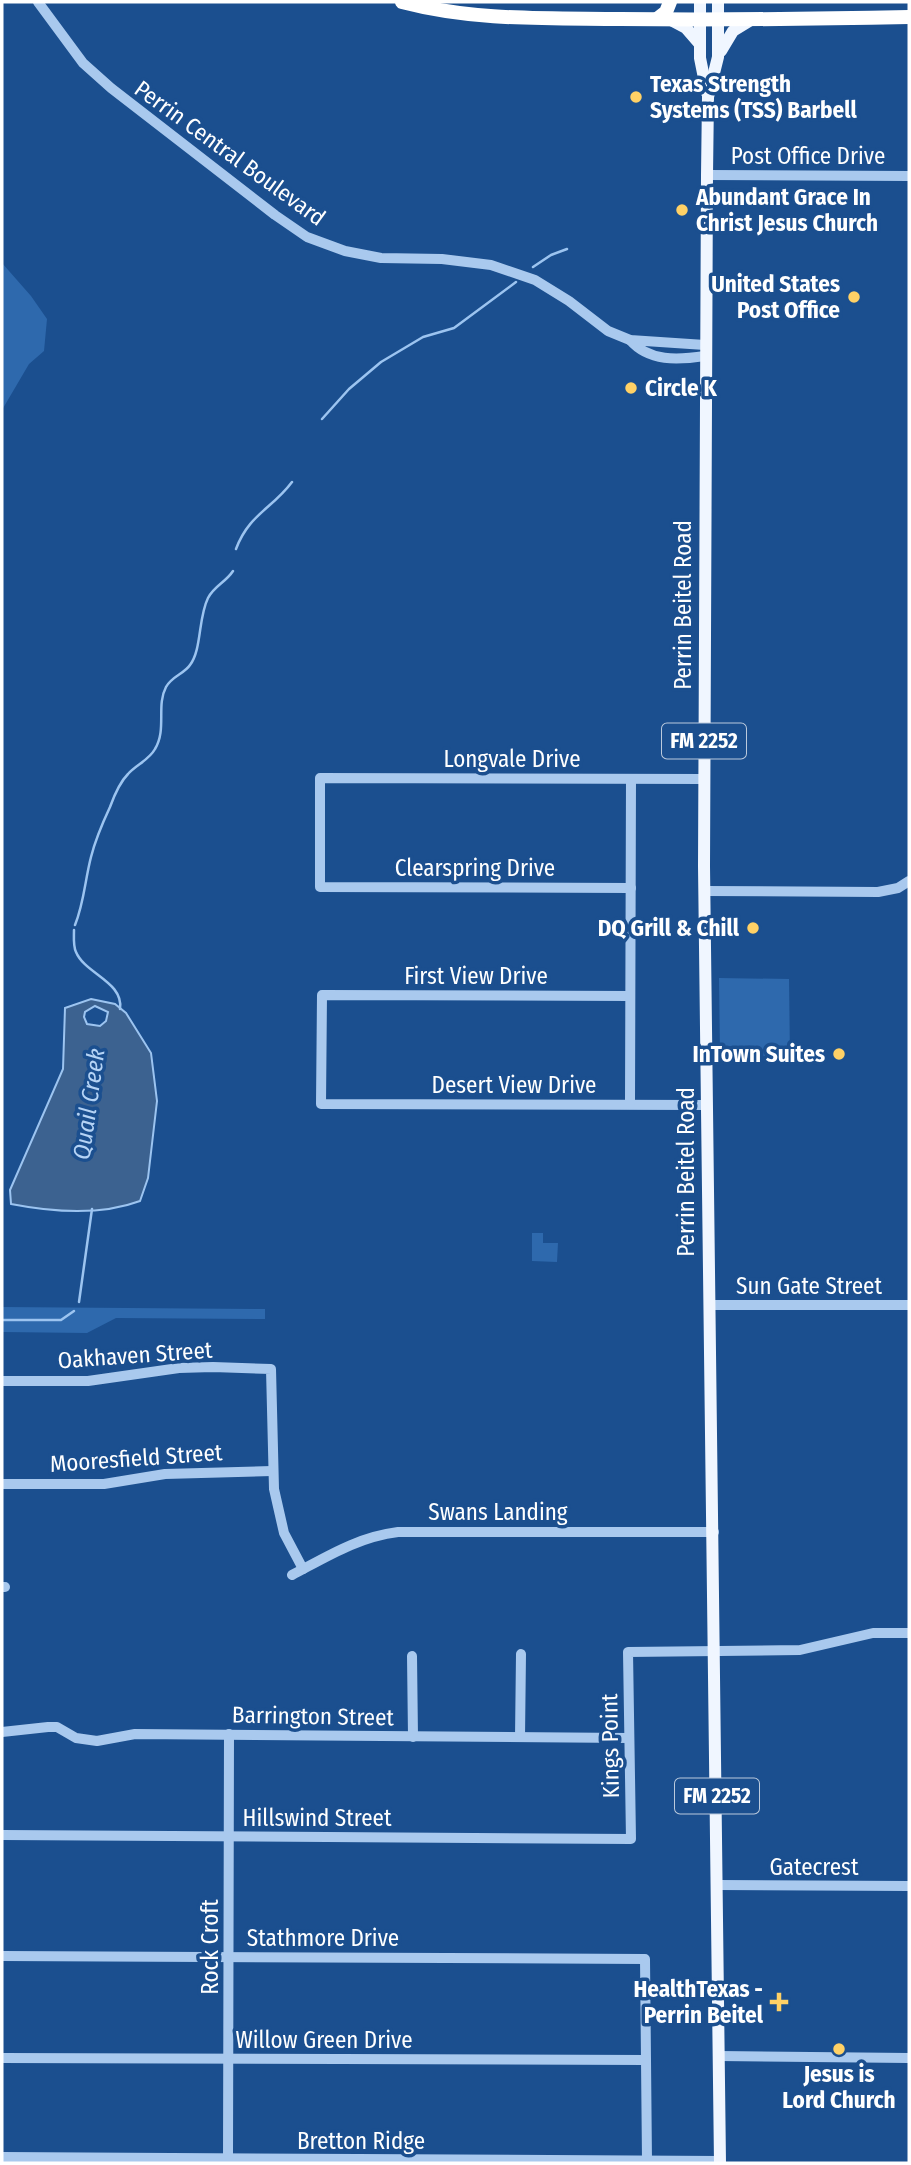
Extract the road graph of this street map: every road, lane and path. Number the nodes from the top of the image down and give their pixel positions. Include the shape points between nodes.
1 (38, 2) edge
2 (402, 2) edge
3 (670, 2) edge
4 (701, 2) edge
5 (718, 2) edge
6 (740, 6) dead end
7 (909, 16) edge
8 (718, 18) junction
9 (755, 18) junction
10 (663, 19) junction
11 (701, 19) junction
12 (699, 43) junction
13 (718, 57) junction
14 (708, 97) junction
15 (706, 175) junction
16 (909, 176) edge
17 (705, 351) junction
18 (631, 779) junction
19 (704, 779) junction
20 (909, 881) edge
21 (320, 887) joint
22 (631, 888) junction
23 (705, 891) junction
24 (630, 996) junction
25 (321, 1104) joint
26 (630, 1104) junction
27 (707, 1105) junction
28 (709, 1305) junction
29 (909, 1305) edge
30 (2, 1381) edge
31 (272, 1471) junction
32 (2, 1484) edge
33 (714, 1532) junction
34 (303, 1570) junction
35 (292, 1575) dead end
36 (909, 1633) edge
37 (714, 1650) junction
38 (521, 1654) dead end
39 (412, 1656) dead end
40 (2, 1732) edge
41 (229, 1734) junction
42 (412, 1737) junction
43 (520, 1737) junction
44 (629, 1738) junction
45 (2, 1836) edge
46 (229, 1836) junction
47 (631, 1839) joint
48 (718, 1885) junction
49 (909, 1886) edge
50 (2, 1956) edge
51 (229, 1957) junction
52 (719, 2056) junction
53 (2, 2058) edge
54 (909, 2058) edge
55 (229, 2059) junction
56 (646, 2060) junction
57 (2, 2157) edge
58 (228, 2160) junction
59 (647, 2161) junction
60 (720, 2162) edge

1 - 17 street, Perrin Central Boulevard via 83,64 307,237 381,258 451,260 512,271 553,290 646,354 686,359
2 - 10 highway via 492,18
3 - 10 highway
4 - 11 main road, Perrin Beitel Road / FM 2252
5 - 8 main road, Perrin Beitel Road / FM 2252
6 - 9 highway
7 - 9 highway
8 - 9 highway
8 - 11 highway
8 - 13 main road, Perrin Beitel Road / FM 2252
9 - 13 main road via 733,30
10 - 11 highway
10 - 12 main road via 689,30
11 - 12 main road, Perrin Beitel Road / FM 2252
12 - 14 main road, Perrin Beitel Road / FM 2252
13 - 14 main road, Perrin Beitel Road / FM 2252
14 - 15 main road, Perrin Beitel Road / FM 2252
15 - 16 street, Post Office Drive
15 - 17 main road, Perrin Beitel Road / FM 2252
17 - 19 main road, Perrin Beitel Road / FM 2252
18 - 19 street, Longvale Drive
18 - 21 street, Longvale Drive via 320,778
18 - 22 street
19 - 23 main road, Perrin Beitel Road / FM 2252
20 - 23 street via 878,892
21 - 22 street, Clearspring Drive
22 - 24 street
23 - 27 main road, Perrin Beitel Road / FM 2252
24 - 25 street, First View Drive via 322,995
24 - 26 street
25 - 26 street, Desert View Drive
26 - 27 street, Desert View Drive
27 - 28 main road, Perrin Beitel Road / FM 2252
28 - 29 street, Sun Gate Street
28 - 33 main road, Perrin Beitel Road / FM 2252
30 - 31 street, Oakhaven Street via 88,1381 179,1368 271,1369
31 - 32 street, Mooresfield Street via 165,1474 104,1484
31 - 34 street via 277,1512
33 - 34 street, Swans Landing via 398,1532 351,1544
33 - 37 main road, Perrin Beitel Road / FM 2252
34 - 35 street, Swans Landing
36 - 37 street via 873,1633 800,1650
37 - 44 street, Kings Point via 628,1652
37 - 48 main road, Perrin Beitel Road / FM 2252
38 - 43 street
39 - 42 street
40 - 41 street, Barrington Street via 57,1727 76,1738 97,1741 135,1734
41 - 42 street, Barrington Street
41 - 46 street, Rock Croft
42 - 43 street, Barrington Street
43 - 44 street, Barrington Street
44 - 47 street, Kings Point
45 - 46 street, Hillswind Street
46 - 47 street, Hillswind Street
46 - 51 street, Rock Croft
48 - 49 street, Gatecrest
48 - 52 main road, Perrin Beitel Road / FM 2252
50 - 51 street, Stathmore Drive
51 - 55 street, Rock Croft
51 - 56 street, Stathmore Drive via 645,1959
52 - 54 street
52 - 60 main road, Perrin Beitel Road / FM 2252
53 - 55 street, Willow Green Drive
55 - 56 street, Willow Green Drive
55 - 58 street, Rock Croft
56 - 59 street
57 - 58 street, Bretton Ridge
58 - 59 street, Bretton Ridge
59 - 60 street, Bretton Ridge

